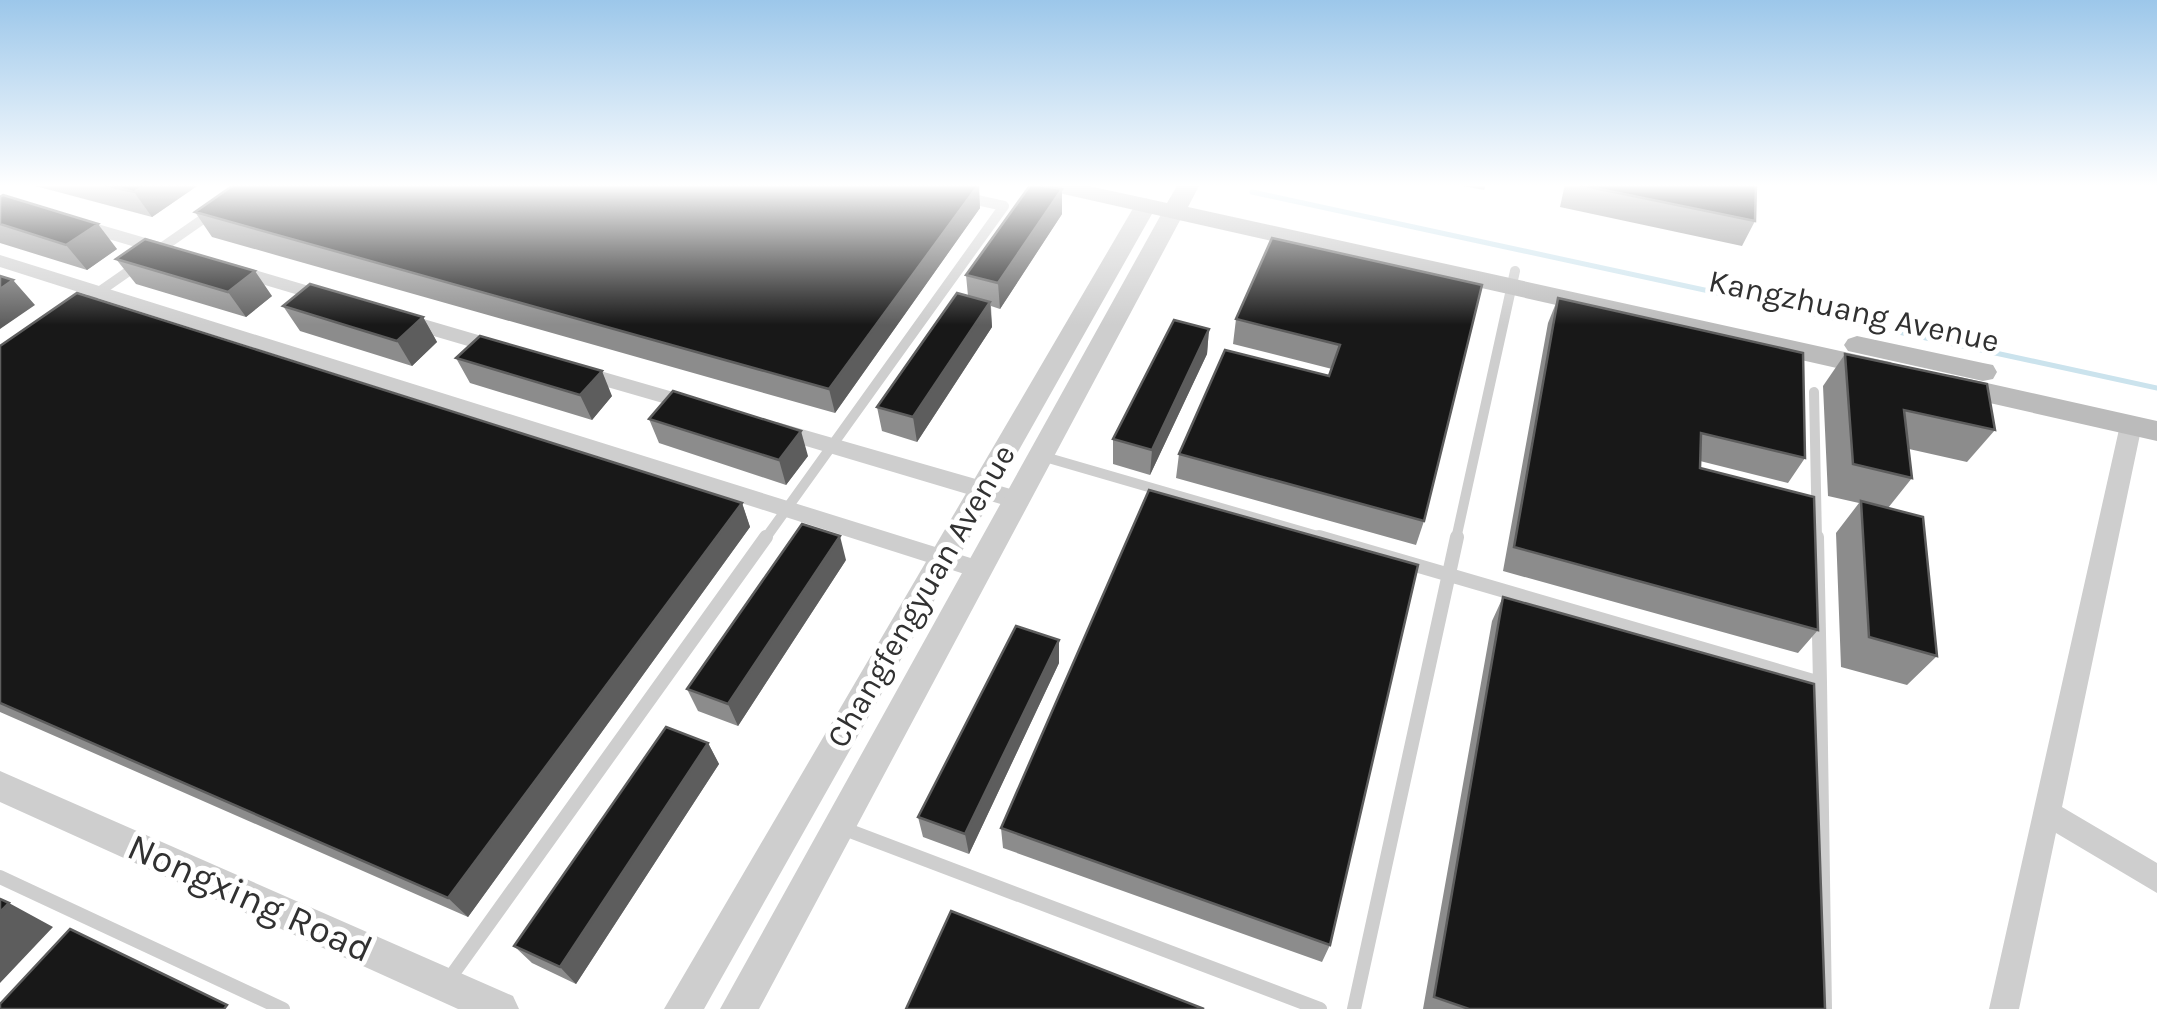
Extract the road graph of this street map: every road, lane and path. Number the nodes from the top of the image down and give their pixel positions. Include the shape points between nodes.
1 (102, 231) edge
2 (193, 231) edge
3 (986, 231) edge
4 (1139, 231) edge
5 (1144, 231) edge
6 (1317, 231) edge
7 (170, 251) junction
8 (0, 260) edge
9 (217, 265) edge
10 (1513, 279) junction
11 (92, 297) junction
12 (348, 304) edge
13 (386, 314) edge
14 (516, 353) edge
15 (554, 364) edge
16 (1814, 392) dead end
17 (2157, 409) edge
18 (722, 414) edge
19 (760, 425) edge
20 (2144, 428) edge
21 (834, 447) junction
22 (1038, 456) junction
23 (982, 490) junction
24 (1014, 500) junction
25 (789, 510) junction
26 (943, 558) junction
27 (976, 569) junction
28 (1449, 573) junction
29 (1820, 683) junction
30 (0, 786) edge
31 (2047, 814) junction
32 (838, 826) junction
33 (0, 876) edge
34 (2157, 879) edge
35 (99, 923) junction
36 (86, 937) edge
37 (446, 985) junction
38 (283, 1009) edge
39 (500, 1009) edge
40 (683, 1009) edge
41 (739, 1009) edge
42 (1320, 1009) edge
43 (1354, 1009) edge
44 (1824, 1009) edge
45 (2004, 1009) edge

1 - 7 street
2 - 7 lane
3 - 21 lane
4 - 23 street, Changfengyuan Avenue
5 - 22 street, Changfengyuan Avenue
6 - 10 main road, Kangzhuang Avenue
7 - 11 lane
8 - 11 street
9 - 12 street
10 - 17 main road, Kangzhuang Avenue
10 - 20 main road, Kangzhuang Avenue
10 - 28 lane
11 - 25 street
13 - 14 street
15 - 18 street
16 - 29 lane
19 - 21 street
20 - 31 street
21 - 23 street
21 - 25 lane
22 - 24 street, Changfengyuan Avenue
22 - 28 lane
23 - 24 street
23 - 26 street, Changfengyuan Avenue
24 - 27 street, Changfengyuan Avenue
25 - 26 street
25 - 37 lane
26 - 27 street
26 - 40 street, Changfengyuan Avenue
27 - 32 street, Changfengyuan Avenue
28 - 29 lane
28 - 43 lane
29 - 44 lane
30 - 37 street, Nongxing Road
31 - 34 street
31 - 45 street
32 - 41 street, Changfengyuan Avenue
32 - 42 lane
33 - 35 lane
35 - 36 lane
35 - 38 lane
37 - 39 street, Nongxing Road

